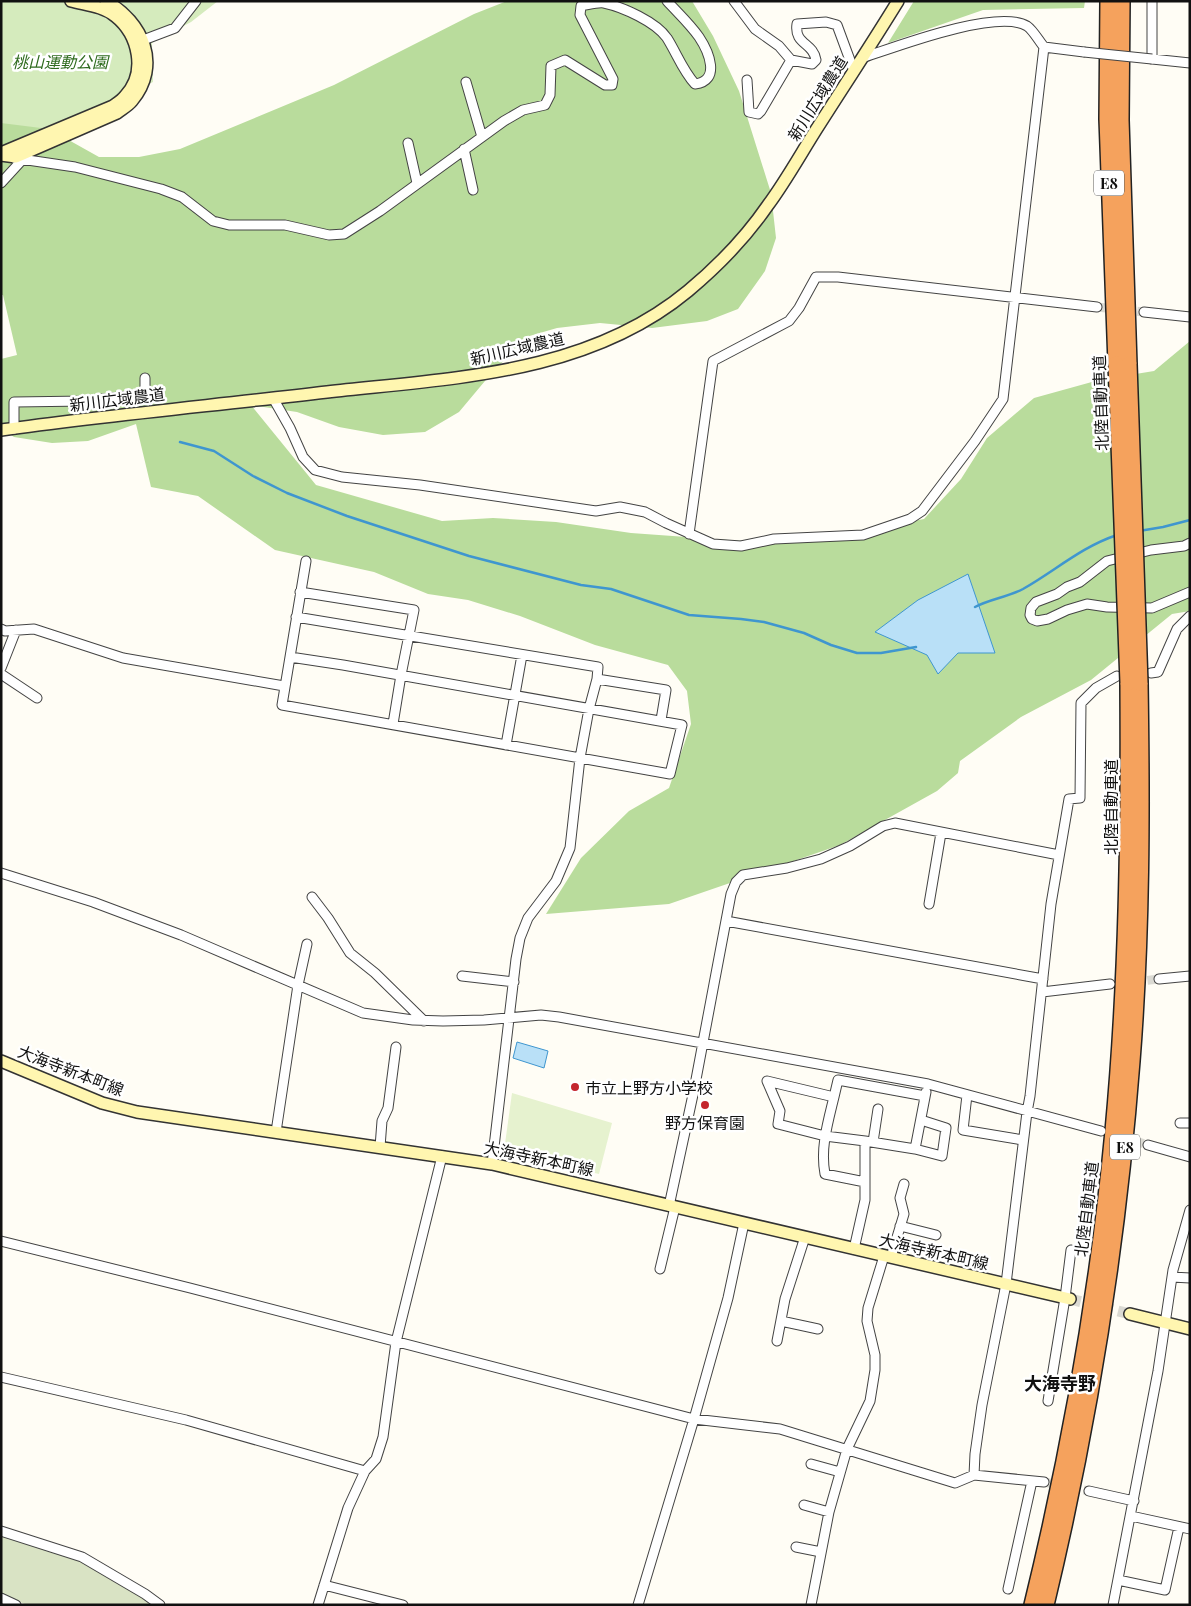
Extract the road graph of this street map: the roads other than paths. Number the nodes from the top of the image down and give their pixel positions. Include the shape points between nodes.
1 (71, 1) edge
2 (106, 1) edge
3 (196, 1) edge
4 (668, 1) edge
5 (734, 1) edge
6 (898, 1) edge
7 (1108, 1) edge
8 (1122, 1) edge
9 (1131, 1) edge
10 (1152, 1) edge
11 (139, 42) junction
12 (1044, 47) junction
13 (862, 58) junction
14 (1152, 59) junction
15 (791, 60) junction
16 (1190, 64) edge
17 (854, 71) junction
18 (747, 80) dead end
19 (466, 82) dead end
20 (482, 137) junction
21 (408, 143) dead end
22 (464, 149) junction
23 (1, 154) edge
24 (22, 159) junction
25 (1, 183) edge
26 (417, 183) junction
27 (473, 190) dead end
28 (1125, 269) junction
29 (1014, 298) junction
30 (1097, 307) tunnel mouth
31 (1144, 312) tunnel mouth
32 (1190, 317) edge
33 (1122, 364) junction
34 (145, 378) dead end
35 (272, 398) junction
36 (14, 428) junction
37 (1, 430) edge
38 (690, 534) junction
39 (1190, 543) edge
40 (306, 561) dead end
41 (300, 592) junction
42 (1190, 592) edge
43 (296, 616) junction
44 (1190, 616) edge
45 (1, 629) edge
46 (16, 630) junction
47 (409, 635) junction
48 (522, 654) junction
49 (290, 657) junction
50 (1, 668) edge
51 (1, 674) edge
52 (401, 675) junction
53 (597, 679) junction
54 (1134, 679) junction
55 (284, 686) junction
56 (515, 695) junction
57 (37, 698) dead end
58 (590, 709) junction
59 (661, 720) junction
60 (393, 724) junction
61 (506, 745) junction
62 (580, 758) junction
63 (940, 833) junction
64 (1059, 855) junction
65 (1, 873) edge
66 (312, 897) dead end
67 (929, 904) dead end
68 (726, 921) junction
69 (307, 944) dead end
70 (462, 976) dead end
71 (1190, 976) edge
72 (1043, 979) junction
73 (1159, 979) tunnel mouth
74 (514, 982) junction
75 (1110, 984) dead end
76 (298, 985) junction
77 (1042, 992) junction
78 (510, 1017) junction
79 (424, 1021) junction
80 (703, 1043) junction
81 (396, 1047) dead end
82 (2, 1065) edge
83 (928, 1084) junction
84 (925, 1096) junction
85 (967, 1096) junction
86 (834, 1097) junction
87 (878, 1109) dead end
88 (1027, 1112) junction
89 (920, 1120) junction
90 (1101, 1131) dead end
91 (276, 1132) junction
92 (825, 1136) junction
93 (1024, 1140) junction
94 (869, 1142) junction
95 (1148, 1145) tunnel mouth
96 (380, 1147) junction
97 (915, 1149) junction
98 (442, 1156) junction
99 (1190, 1157) edge
100 (492, 1164) junction
101 (865, 1182) junction
102 (904, 1184) dead end
103 (672, 1206) junction
104 (1190, 1210) edge
105 (744, 1223) junction
106 (900, 1226) junction
107 (936, 1235) dead end
108 (805, 1237) junction
109 (1, 1241) edge
110 (854, 1249) junction
111 (1071, 1250) dead end
112 (888, 1257) junction
113 (660, 1269) dead end
114 (1172, 1277) junction
115 (1190, 1278) edge
116 (1006, 1284) junction
117 (1068, 1298) junction
118 (1130, 1314) tunnel mouth
119 (781, 1322) junction
120 (1166, 1323) junction
121 (818, 1329) dead end
122 (1190, 1329) edge
123 (777, 1341) dead end
124 (396, 1342) junction
125 (1, 1377) edge
126 (1048, 1401) dead end
127 (694, 1419) junction
128 (847, 1449) junction
129 (811, 1464) dead end
130 (365, 1471) junction
131 (840, 1472) junction
132 (974, 1475) junction
133 (1032, 1481) junction
134 (1044, 1482) tunnel mouth
135 (1089, 1491) tunnel mouth
136 (1134, 1501) junction
137 (804, 1505) dead end
138 (829, 1512) junction
139 (1131, 1516) junction
140 (1180, 1527) junction
141 (1190, 1530) edge
142 (1, 1531) edge
143 (796, 1547) dead end
144 (821, 1552) junction
145 (1118, 1580) junction
146 (324, 1584) junction
147 (1008, 1589) dead end
148 (1, 1598) edge
149 (16, 1605) edge
150 (160, 1605) edge
151 (318, 1605) edge
152 (402, 1605) edge
153 (638, 1605) edge
154 (811, 1605) edge
155 (1032, 1605) edge
156 (1046, 1605) edge
157 (1113, 1605) edge

1 - 11 street via 101,8 115,16
2 - 11 street via 133,23
3 - 11 street via 175,28
4 - 20 street via 703,45 711,70 703,83 695,84 688,76 667,38 653,24 615,6 602,3 581,6 580,15 612,78 612,85 605,85 565,60 561,61 551,66 550,94 545,105 523,110
5 - 15 street via 755,29 779,46
6 - 13 street, 新川広域農道
7 - 33 highway, 北陸自動車道 / E8 via 1108,137
8 - 28 highway, 北陸自動車道 / E8 via 1120,120
9 - 28 highway
10 - 14 street
11 - 23 street via 139,70 125,96 113,106
12 - 13 street via 1028,26 1010,21 972,25
12 - 14 street, bridge
12 - 29 street
13 - 17 street, 新川広域農道
14 - 16 street
15 - 17 street via 812,64 816,60 815,52 798,37 797,24 826,22 837,24
15 - 18 street via 758,114 749,112
17 - 35 street, 新川広域農道 via 768,205 738,244 688,291 645,321 589,348 496,372
19 - 20 street
20 - 22 street
21 - 26 street
22 - 26 street
22 - 27 street
23 - 24 street
24 - 25 street
24 - 26 street via 75,167 161,189 182,196 213,221 229,226 285,225 329,235 344,234
28 - 33 highway, 北陸自動車道 / E8
29 - 30 street
29 - 38 street via 1003,399 922,511 910,519 863,535 784,538 741,546 713,544
29 - 38 street via 816,277 789,321 713,361
31 - 32 street
33 - 54 highway, 北陸自動車道 / E8, bridge
34 - 36 street via 145,394 86,401 14,402
35 - 36 street, 新川広域農道
35 - 38 street via 303,457 314,470 596,511 620,507 645,512
36 - 37 street, 新川広域農道
39 - 42 street via 1107,561 1080,582 1036,602 1030,615 1036,621 1048,619 1087,604 1152,608
40 - 41 street
41 - 43 street
41 - 47 street via 414,610
43 - 47 street
43 - 49 street
44 - 54 street via 1177,629 1158,672
45 - 46 street
46 - 50 street
46 - 55 street via 34,629 123,658
47 - 48 street
47 - 52 street
48 - 53 street via 598,667
48 - 56 street
49 - 52 street
49 - 55 street
51 - 57 street
52 - 56 street
52 - 60 street
53 - 58 street
53 - 59 street via 666,690
54 - 64 street via 1096,688 1081,703 1080,798 1069,799
54 - 155 highway, 北陸自動車道 / E8 via 1124,978 1112,1140 1074,1412
54 - 156 highway, 北陸自動車道 / E8 via 1140,904 1126,1133 1110,1276 1097,1353
55 - 60 street via 282,705
56 - 58 street
56 - 61 street
58 - 59 street
58 - 62 street
59 - 62 street via 682,725 670,774
60 - 61 street
61 - 62 street
62 - 74 street via 570,848 556,882 528,918 520,938
63 - 64 street
63 - 67 street
63 - 68 street via 895,823 883,826 821,860 743,875 731,894
64 - 72 street
65 - 76 street via 93,902 181,935
66 - 79 street via 350,953
68 - 72 street
68 - 80 street
69 - 76 street
70 - 74 street
71 - 73 street
72 - 77 street
74 - 78 street
75 - 77 street
76 - 79 street via 363,1013
76 - 91 street
77 - 88 street
78 - 79 street
78 - 80 street via 559,1017
78 - 100 street
80 - 83 street
80 - 103 street
81 - 96 street
82 - 91 street, 大海寺新本町線 via 102,1103
83 - 84 street
83 - 85 street
84 - 86 street via 838,1080
84 - 89 street
85 - 88 street
85 - 93 street via 964,1130
86 - 92 street
86 - 92 street via 767,1082 780,1111 778,1124
87 - 94 street
88 - 90 street
88 - 93 street
89 - 97 street
89 - 97 street via 946,1128 942,1156
91 - 96 street, 大海寺新本町線
92 - 94 street
92 - 101 street via 822,1161 825,1174
93 - 116 street
94 - 97 street
94 - 101 street
95 - 99 street
96 - 98 street, 大海寺新本町線
98 - 100 street, 大海寺新本町線
98 - 124 street
100 - 103 street, 大海寺新本町線
101 - 110 street via 865,1200
102 - 106 street via 900,1198 904,1214
103 - 105 street, 大海寺新本町線
103 - 113 street
104 - 114 street
105 - 108 street, 大海寺新本町線
105 - 127 street via 728,1298
106 - 107 street
106 - 112 street
108 - 110 street, 大海寺新本町線
108 - 119 street
109 - 124 street
110 - 112 street, 大海寺新本町線
111 - 117 street
112 - 116 street, 大海寺新本町線
112 - 128 street via 868,1308 867,1322 875,1355 870,1401
114 - 115 street
114 - 120 street
116 - 117 street, 大海寺新本町線
116 - 132 street via 982,1405
117 - 126 street
118 - 120 street
119 - 121 street
119 - 123 street
120 - 122 street
120 - 136 street
124 - 127 street
124 - 130 street via 383,1438 376,1459
125 - 130 street via 186,1420
127 - 128 street via 780,1428
127 - 153 street
128 - 131 street
128 - 132 street via 955,1482
129 - 131 street
130 - 146 street via 348,1508
131 - 138 street
132 - 133 street
133 - 134 street
133 - 147 street
135 - 136 street
136 - 139 street
137 - 138 street
138 - 144 street
139 - 140 street
139 - 145 street
140 - 141 street
140 - 145 street via 1166,1590
142 - 150 street via 82,1557
143 - 144 street
144 - 154 street
145 - 157 street
146 - 151 street
146 - 152 street
148 - 149 street

